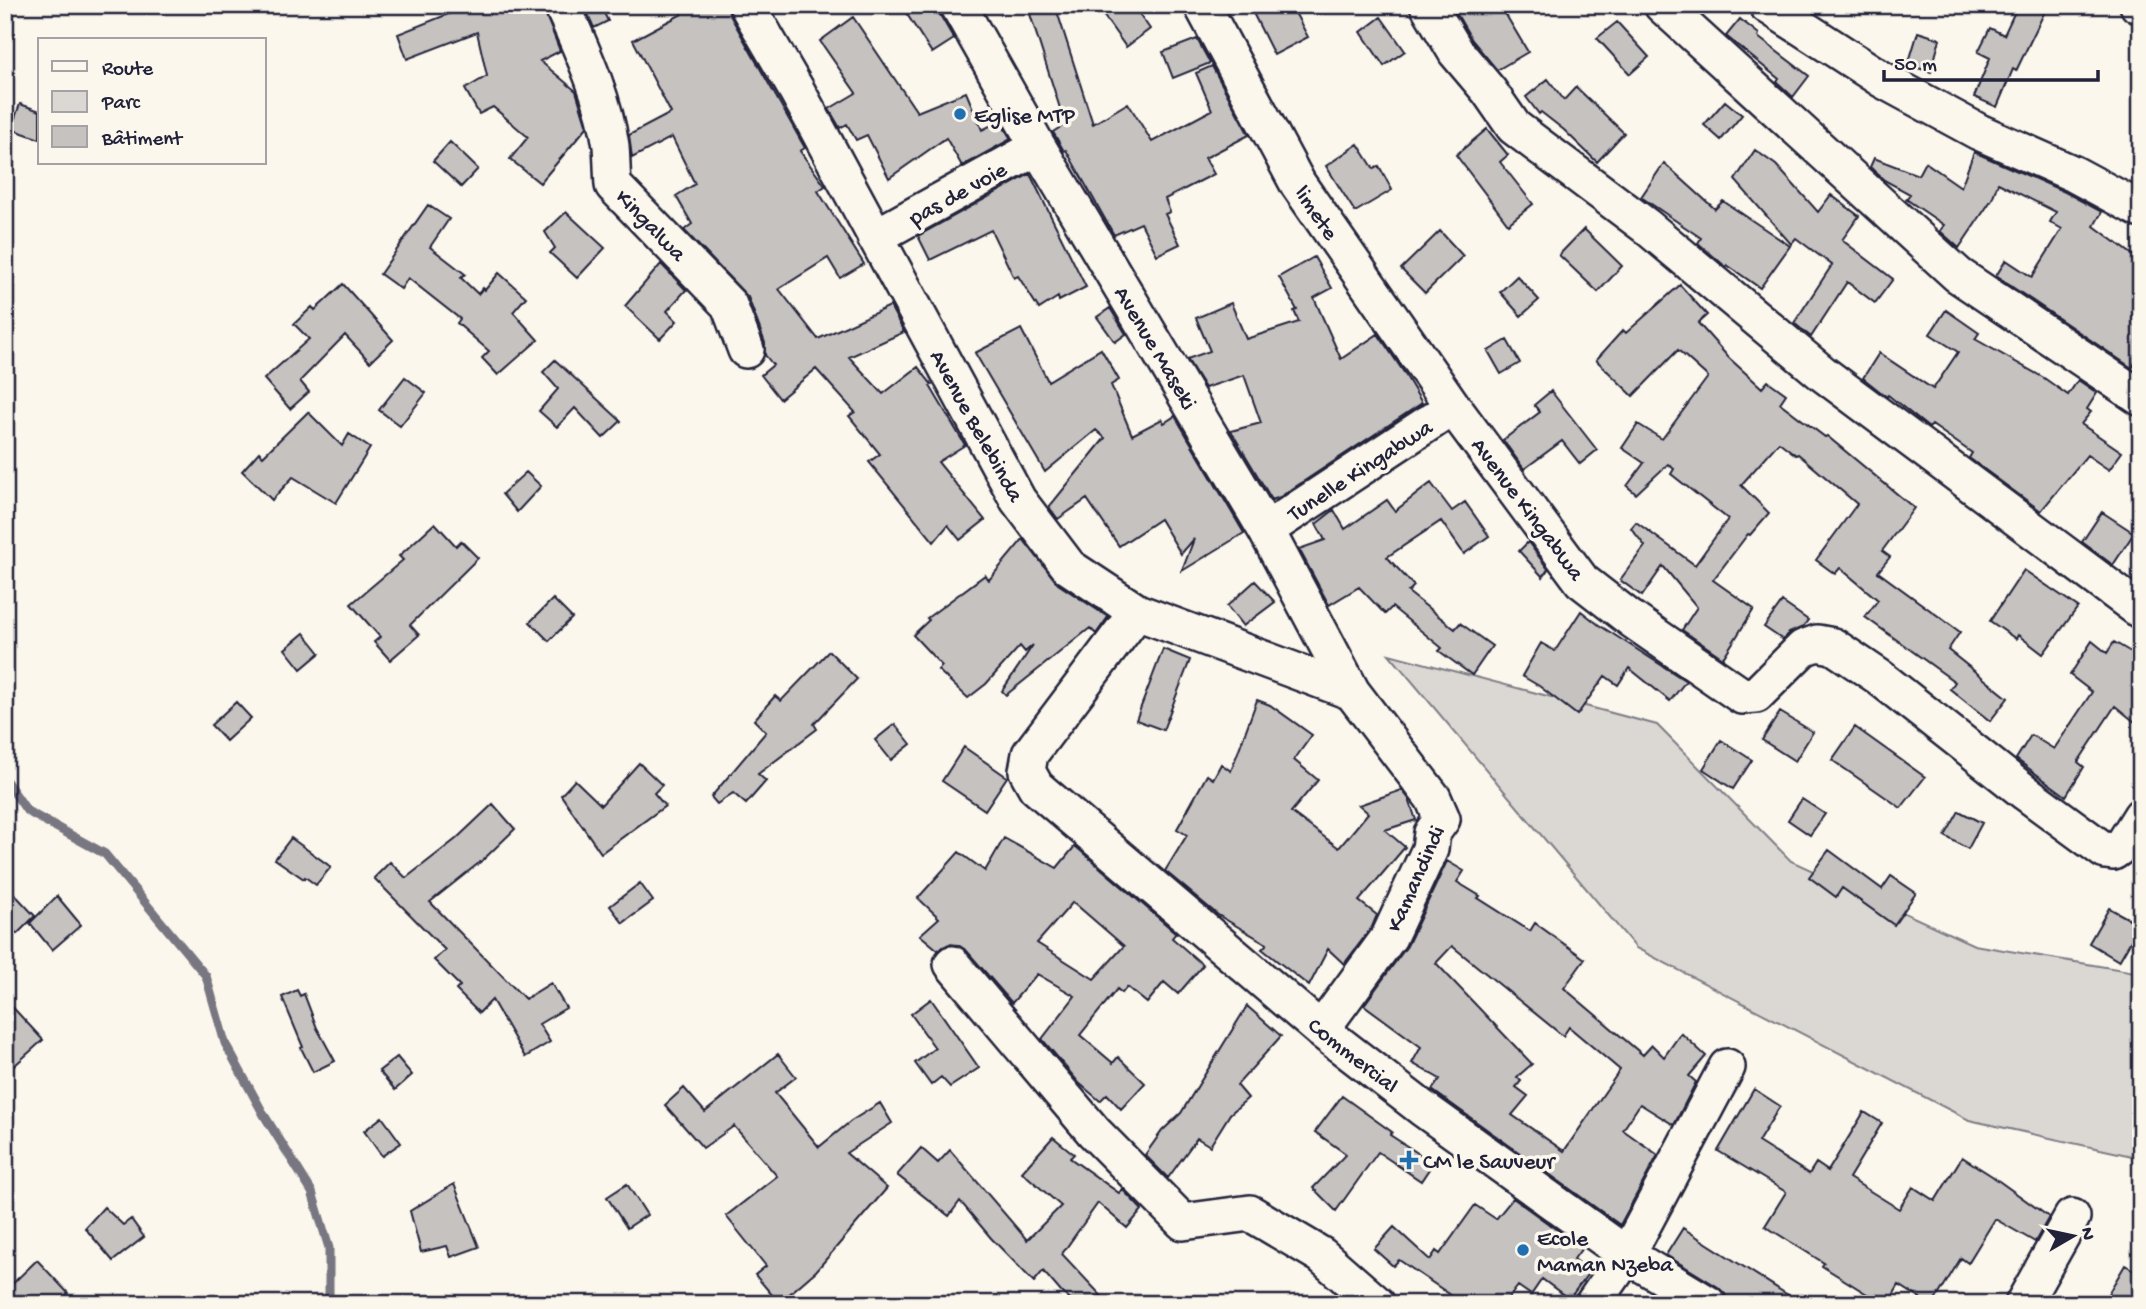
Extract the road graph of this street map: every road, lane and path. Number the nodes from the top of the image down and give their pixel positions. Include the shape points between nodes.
1 (562, 5) edge
2 (747, 5) edge
3 (958, 5) edge
4 (1202, 5) edge
5 (1428, 5) edge
6 (1662, 5) edge
7 (1767, 5) edge
8 (1038, 147) junction
9 (2141, 210) edge
10 (875, 237) junction
11 (746, 350) dead end
12 (2141, 398) edge
13 (1452, 407) junction
14 (1266, 530) junction
15 (2141, 611) edge
16 (1137, 612) junction
17 (1352, 692) junction
18 (2141, 816) edge
19 (952, 964) dead end
20 (1321, 1030) junction
21 (1727, 1067) dead end
22 (2072, 1217) dead end
23 (1627, 1255) junction
24 (1377, 1304) edge
25 (1593, 1304) edge
26 (1708, 1304) edge
27 (2024, 1304) edge

1 - 11 street, Kingalwa via 591,71 603,113 613,185 729,305
2 - 10 street, Avenue Belebinda
3 - 8 street, Avenue Maseki
4 - 13 street, limete via 1298,184
5 - 15 street via 1456,52 1514,127 1646,226 1822,373
6 - 12 street via 1958,275
7 - 9 street via 1882,80
8 - 10 street, pas de voie
8 - 14 street, Avenue Maseki
10 - 16 street, Avenue Belebinda via 1018,500 1069,567
13 - 14 street, Tunelle Kingabwa
13 - 18 street, Avenue Kingabwa via 1582,581 1736,694 1756,695 1803,648 1817,643 1833,646 2094,845 2113,852 2123,845
14 - 17 street, Avenue Maseki
16 - 17 street, Avenue Belebinda
16 - 20 street, Commercial via 1030,754 1027,771 1036,787
17 - 20 street, Kamandindi via 1433,798 1442,819 1432,832 1430,849 1389,937
19 - 24 street via 1094,1132 1183,1222 1250,1213 1321,1255
20 - 23 street, Commercial
21 - 23 street
22 - 27 street
23 - 25 street
23 - 26 street, Commercial

